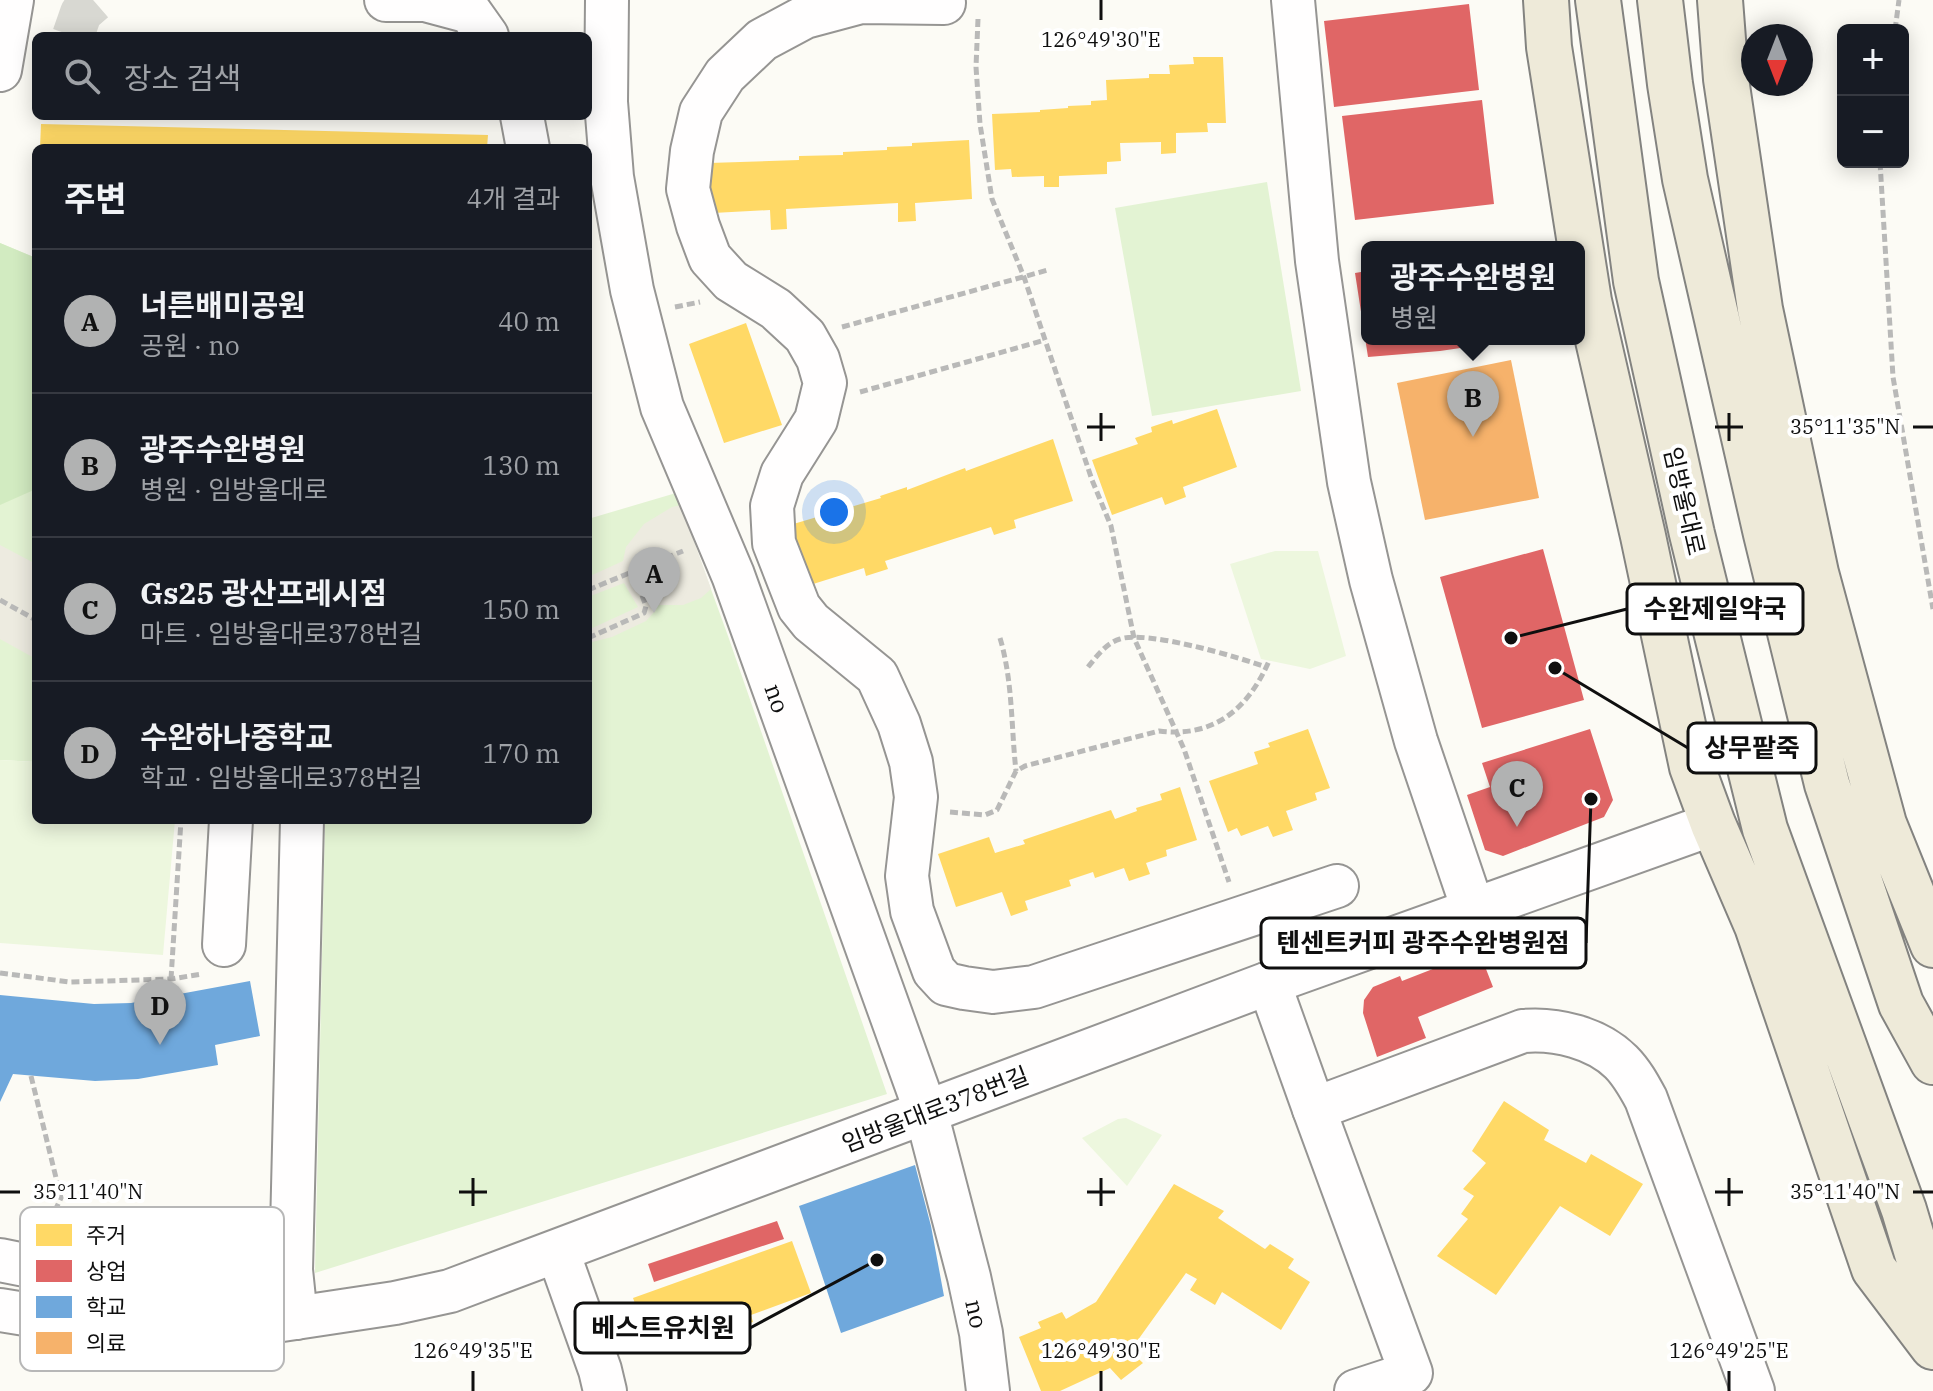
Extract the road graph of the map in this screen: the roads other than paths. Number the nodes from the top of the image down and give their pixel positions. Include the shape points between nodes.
1 (12, 0) edge
2 (386, 0) edge
3 (607, 0) edge
4 (1293, 0) edge
5 (1546, 0) edge
6 (1598, 0) edge
7 (1660, 0) edge
8 (1720, 0) edge
9 (429, 1) edge
10 (962, 5) road end
11 (484, 32) edge
12 (0, 70) edge
13 (524, 120) edge
14 (528, 144) edge
15 (1580, 241) edge
16 (1585, 276) edge
17 (231, 824) edge
18 (302, 824) edge
19 (1713, 824) junction
20 (1337, 886) dead end
21 (1473, 909) junction
22 (224, 945) road end
23 (1933, 945) edge
24 (1269, 983) junction
25 (1933, 1062) edge
26 (1314, 1109) junction
27 (926, 1112) junction
28 (558, 1252) junction
29 (291, 1270) junction
30 (284, 1271) edge
31 (1933, 1307) edge
32 (0, 1310) edge
33 (20, 1313) edge
34 (296, 1318) junction
35 (284, 1319) edge
36 (1933, 1347) edge
37 (1412, 1382) edge
38 (605, 1391) edge
39 (988, 1391) edge
40 (1356, 1391) edge
41 (1753, 1391) edge

1 - 12 street
2 - 9 street
3 - 27 street, no via 612,177 637,311 662,407 717,537
4 - 21 street via 1317,261 1349,482 1416,741
5 - 15 main road
6 - 31 main road, 임방울대로 via 1636,281 1765,829 1904,1210
7 - 25 main road via 1685,179 1827,784 1901,1004
8 - 23 main road via 1726,79 1760,309 1816,573 1884,824
9 - 11 street via 470,12
10 - 20 street via 861,2 805,17 762,40 725,75 701,112 688,189 710,258 731,281 776,309 805,336 818,359 825,383 816,420 782,474 772,506 774,543 799,607 877,676 899,724 911,762 915,807 907,876 912,911 934,971 946,984 993,992 1034,987
13 - 14 street
16 - 19 main road via 1692,767
17 - 22 street
18 - 29 street
19 - 21 street, 임방울대로378번길
19 - 36 main road via 1757,926 1874,1269
21 - 24 street, 임방울대로378번길
24 - 26 street
24 - 27 street, 임방울대로378번길
26 - 37 street
26 - 41 street via 1523,1031 1562,1031 1619,1060 1646,1099
27 - 28 street, 임방울대로378번길
27 - 39 street, no via 969,1277
28 - 34 street, 임방울대로378번길 via 450,1291
28 - 38 street
29 - 30 street
29 - 34 street
32 - 33 street, 임방울대로378번길
34 - 35 street, 임방울대로378번길
37 - 40 street

